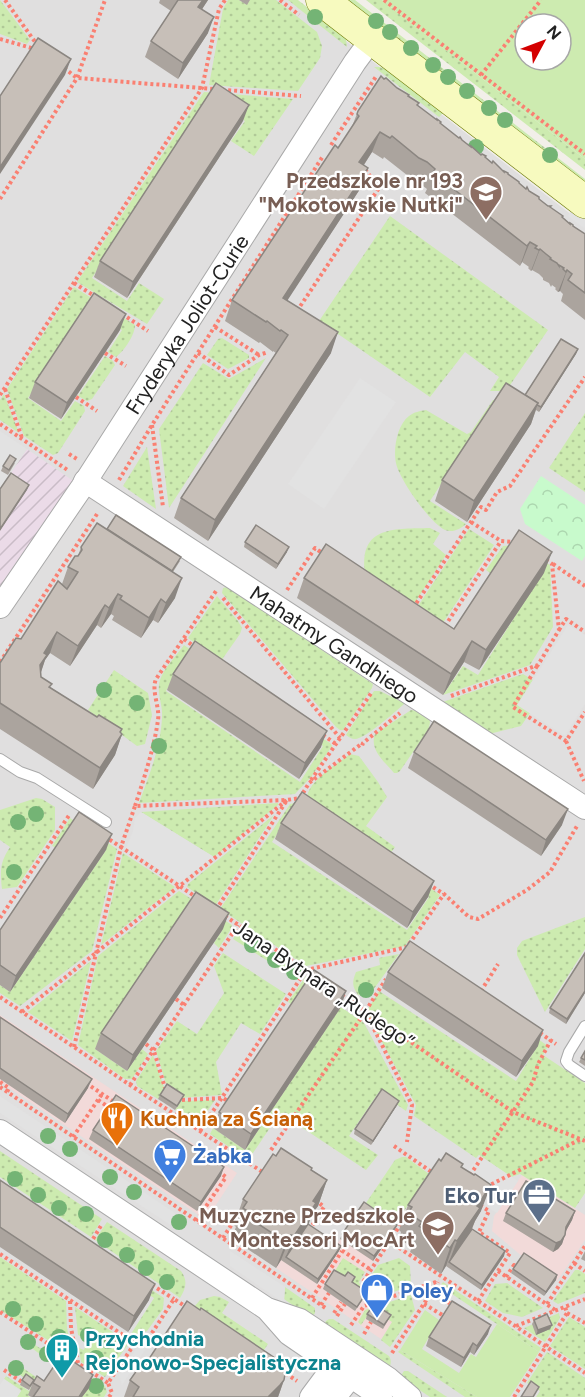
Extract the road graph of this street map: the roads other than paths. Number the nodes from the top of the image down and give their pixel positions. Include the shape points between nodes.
1 (322, 0) edge
2 (372, 39) junction
3 (585, 202) edge
4 (85, 481) junction
5 (0, 607) edge
6 (0, 759) edge
7 (581, 813) edge
8 (106, 822) dead end
9 (585, 1026) edge
10 (585, 1076) edge
11 (0, 1131) edge
12 (349, 1364) junction
13 (306, 1390) edge
14 (335, 1397) edge
15 (381, 1397) edge
16 (411, 1397) edge

1 - 2 street
2 - 3 street
2 - 4 street, Fryderyka Joliot-Curie
4 - 5 street, Fryderyka Joliot-Curie
4 - 7 street, Mahatmy Gandhiego
6 - 8 lane
9 - 10 lane via 566,1060
11 - 12 street via 267,1309 300,1320
12 - 13 street
12 - 14 street
12 - 15 street
12 - 16 street via 389,1379

